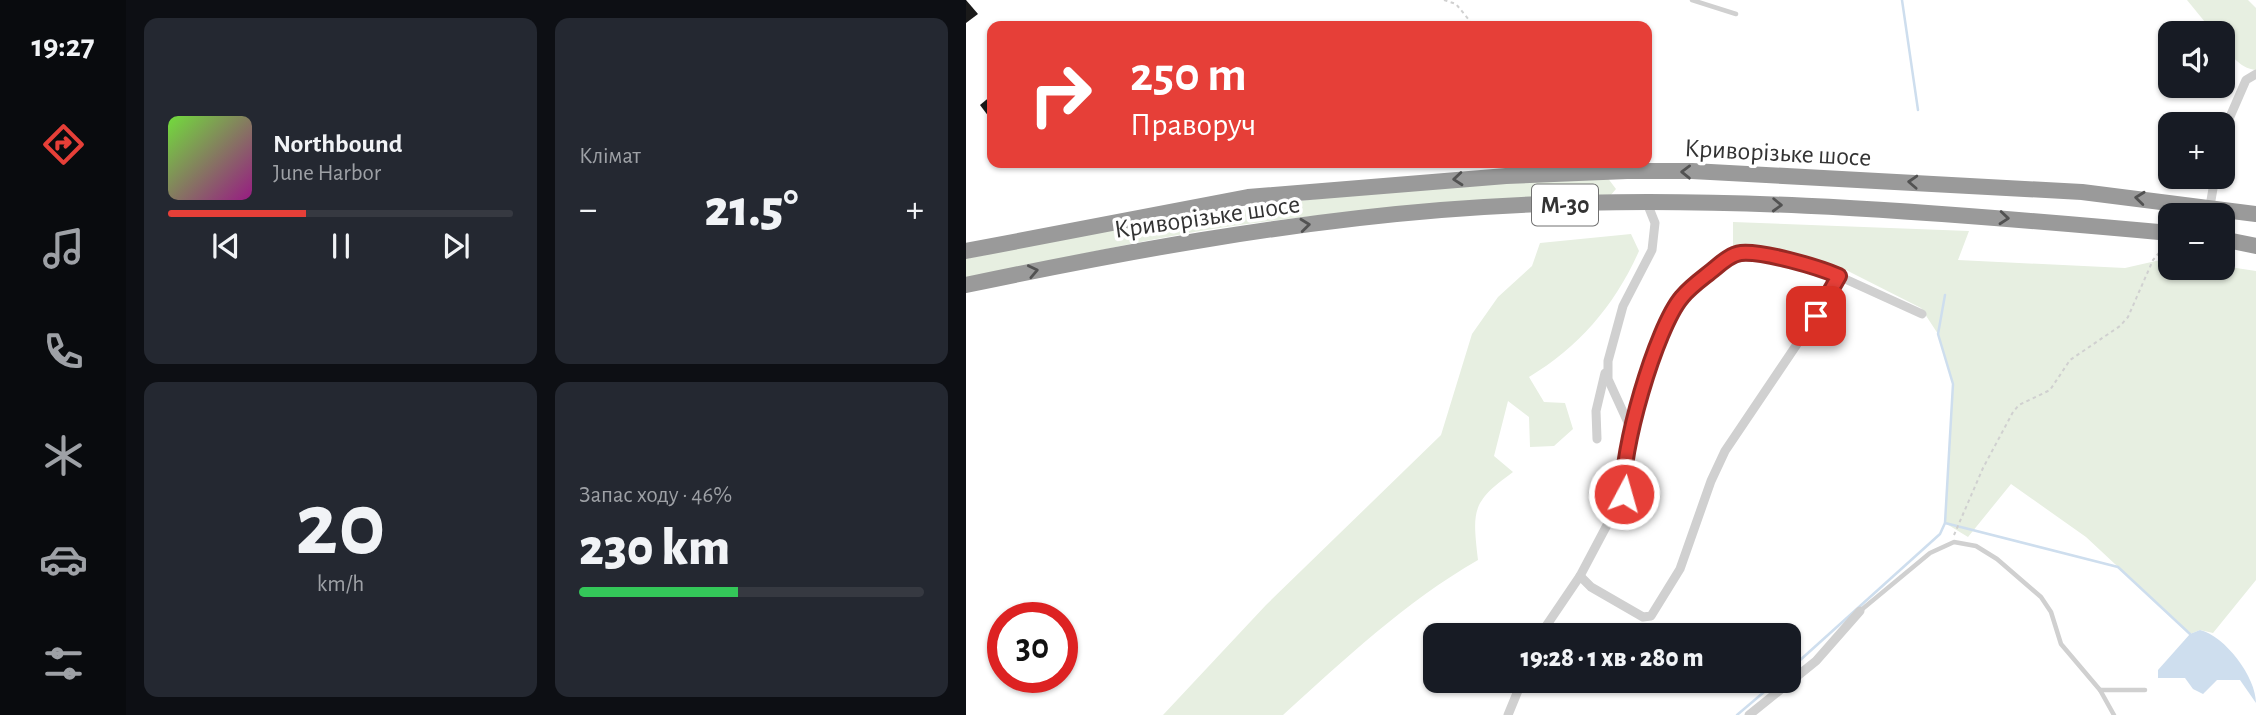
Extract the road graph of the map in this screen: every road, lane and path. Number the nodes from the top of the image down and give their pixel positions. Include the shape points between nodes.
1 (1444, 0) edge
2 (1692, 0) edge
3 (1736, 14) dead end
4 (1470, 21) edge
5 (2256, 74) edge
6 (2232, 112) edge
7 (1612, 168) edge
8 (1642, 168) edge
9 (1647, 202) junction
10 (2179, 203) edge
11 (2235, 210) edge
12 (2256, 214) edge
13 (2158, 232) edge
14 (2235, 242) edge
15 (2256, 246) edge
16 (966, 251) edge
17 (2158, 255) edge
18 (1839, 276) junction
19 (966, 285) edge
20 (1922, 314) dead end
21 (1608, 361) junction
22 (1630, 427) junction
23 (1597, 439) dead end
24 (1954, 541) junction
25 (1580, 576) junction
26 (1860, 611) joint
27 (1547, 623) edge
28 (2100, 690) junction
29 (2145, 691) dead end
30 (1517, 693) edge
31 (1508, 715) edge
32 (1749, 715) edge
33 (2113, 715) edge

1 - 4 path via 1456,4
2 - 3 lane
5 - 6 street via 2245,80
7 -> 16 highway, Криворізьке шосе / М-30 via 1248,197
10 -> 8 highway, Криворізьке шосе / М-30 via 2044,190
9 -> 13 highway, Криворізьке шосе / М-30 via 1986,216
19 -> 9 highway, Криворізьке шосе / М-30 via 1112,254 1258,231 1442,210
9 - 21 street via 1655,223 1652,250 1623,306
11 - 12 highway, Криворізьке шосе / М-30
14 - 15 highway
17 - 24 path via 2120,326 2070,360 2050,390 2013,412 1955,527
18 - 20 street
18 - 22 street via 1821,268 1741,253 1725,260 1681,298 1670,315
18 - 25 street via 1725,451 1680,569 1651,616 1643,617
21 - 22 street via 1608,379
21 - 23 street via 1596,411
22 - 25 street via 1624,494
24 - 26 lane via 1916,563
24 - 28 lane via 1976,546 1997,559 2041,597 2068,656
25 - 27 street
26 - 32 street via 1816,661
28 - 29 lane
28 - 33 lane
30 - 31 street

